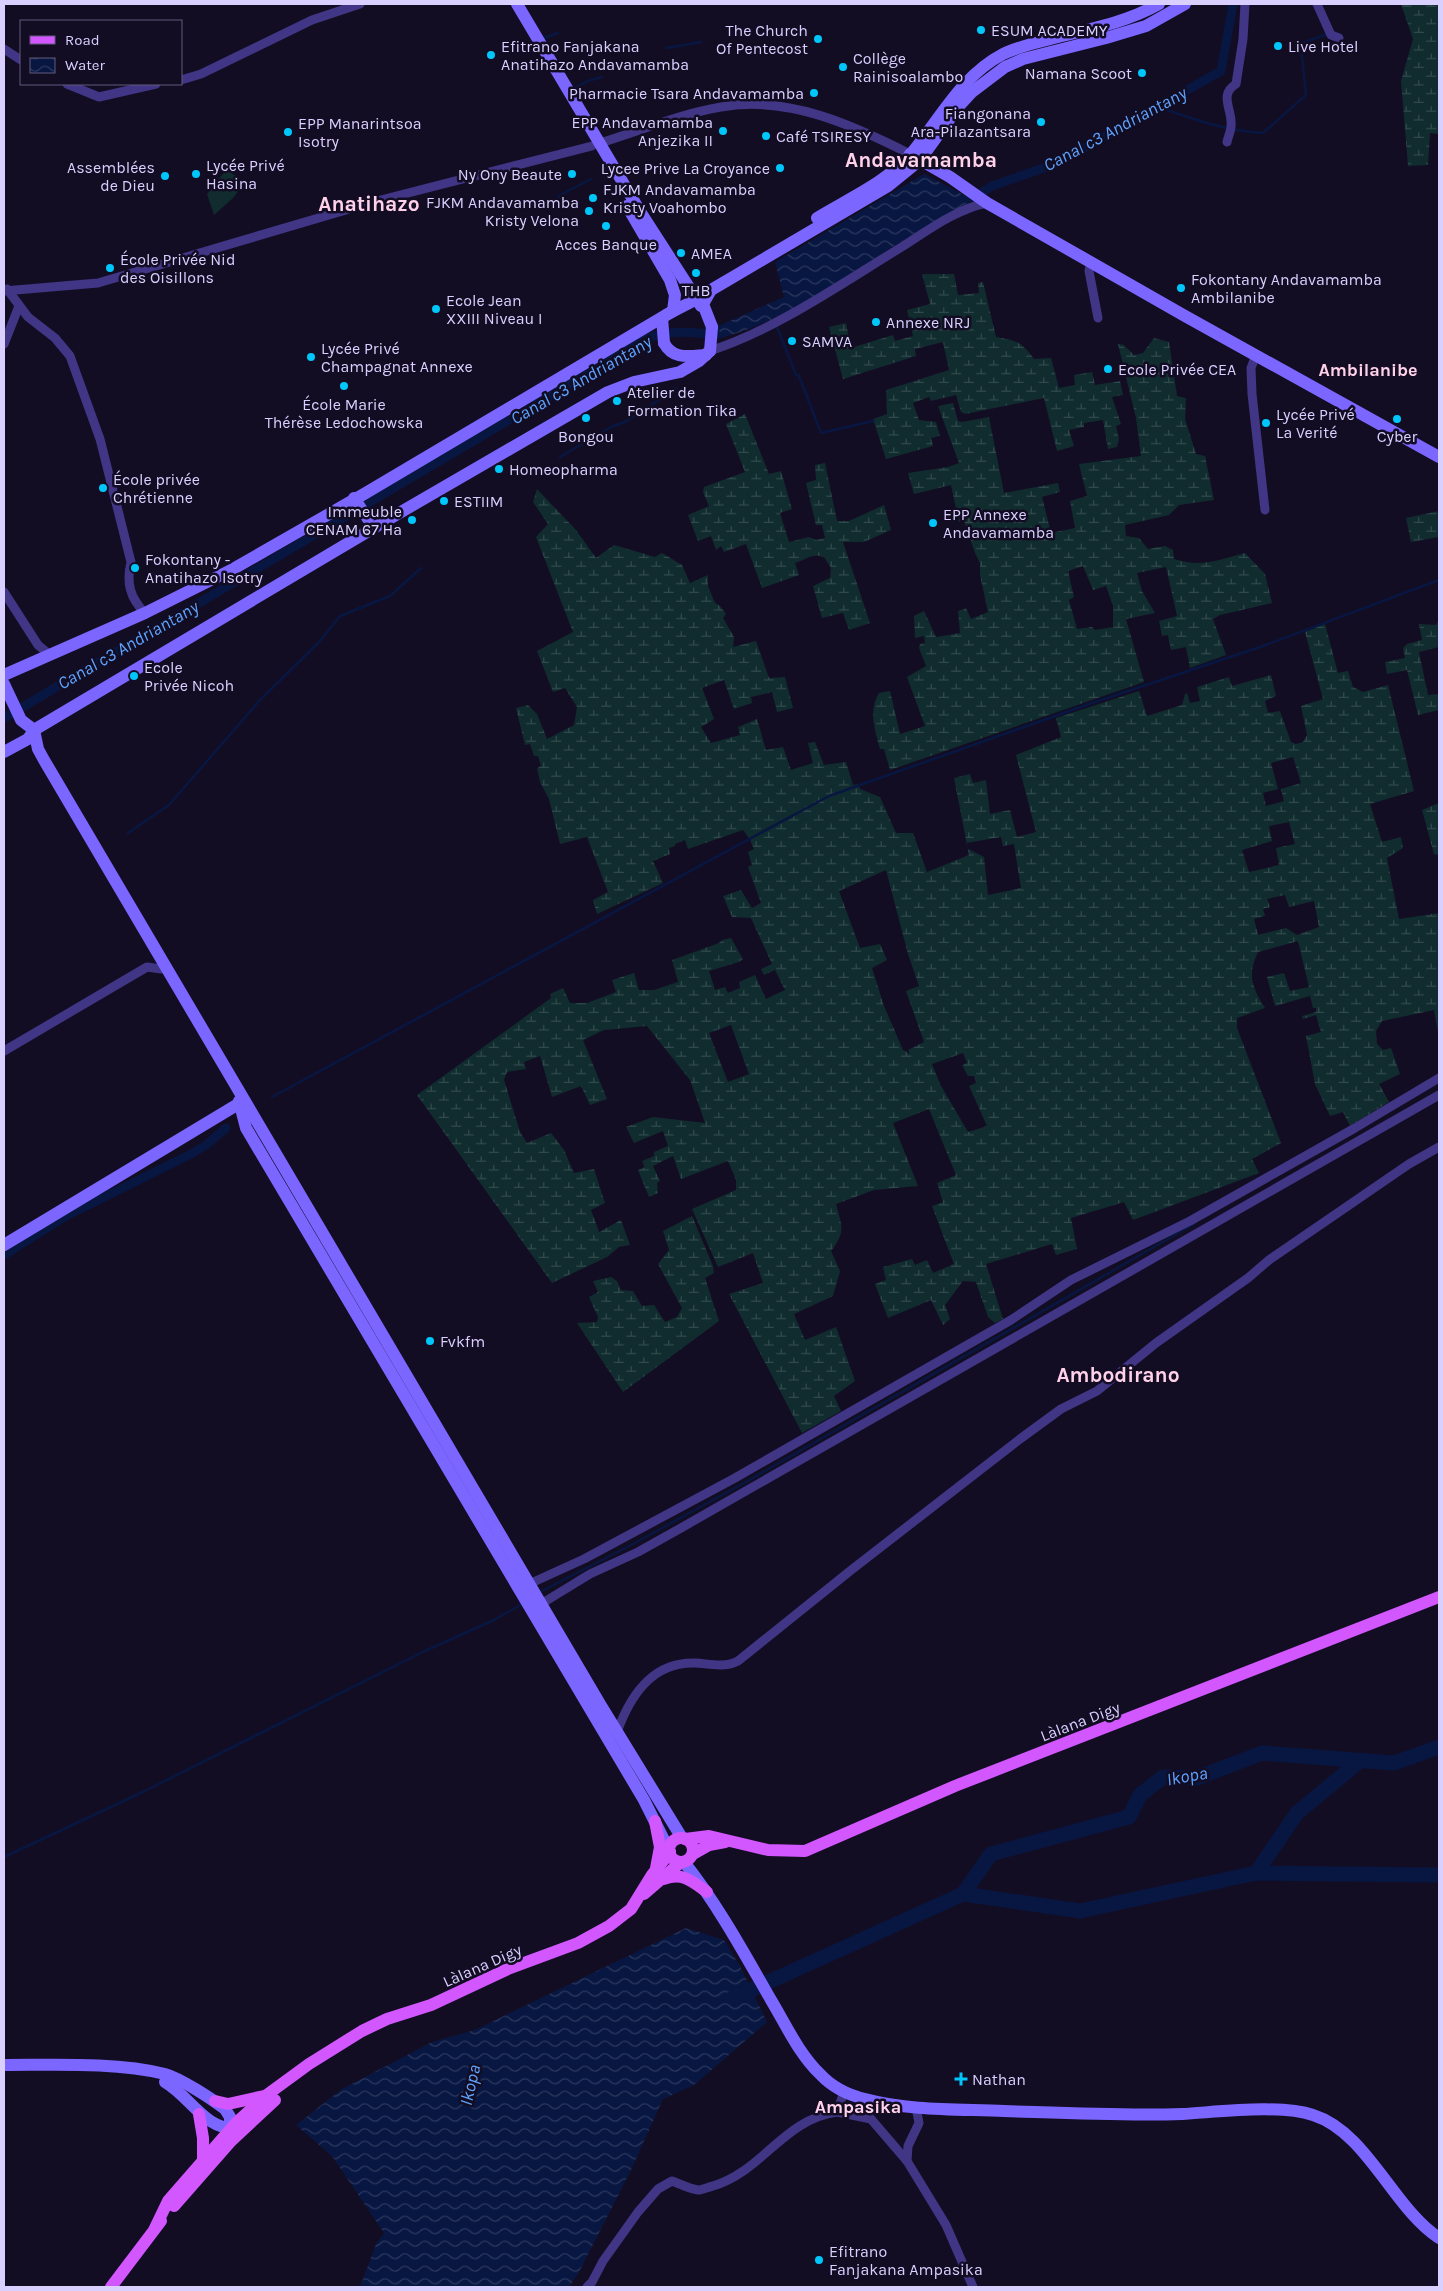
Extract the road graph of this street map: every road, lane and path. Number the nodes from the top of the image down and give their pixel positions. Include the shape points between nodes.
1 (360, 4) edge
2 (507, 4) edge
3 (517, 4) edge
4 (1159, 4) edge
5 (1185, 4) edge
6 (1245, 4) edge
7 (1317, 4) edge
8 (1339, 38) dead end
9 (4, 49) edge
10 (20, 59) edge
11 (182, 80) edge
12 (69, 85) edge
13 (152, 85) edge
14 (1229, 135) dead end
15 (596, 145) junction
16 (915, 157) junction
17 (982, 199) junction
18 (1091, 262) junction
19 (6, 289) edge
20 (697, 299) junction
21 (20, 306) junction
22 (673, 311) junction
23 (1098, 318) dead end
24 (712, 324) junction
25 (4, 344) edge
26 (708, 353) junction
27 (1256, 355) junction
28 (1439, 457) edge
29 (359, 496) junction
30 (1265, 510) dead end
31 (382, 523) junction
32 (4, 592) edge
33 (145, 613) junction
34 (50, 655) junction
35 (5, 678) edge
36 (8, 700) edge
37 (26, 729) junction
38 (4, 752) edge
39 (161, 969) junction
40 (4, 1051) edge
41 (1439, 1078) edge
42 (1439, 1095) edge
43 (239, 1098) junction
44 (1439, 1147) edge
45 (4, 1245) edge
46 (524, 1588) junction
47 (1439, 1597) edge
48 (536, 1608) junction
49 (617, 1732) junction
50 (655, 1821) junction
51 (684, 1839) junction
52 (729, 1841) junction
53 (670, 1852) junction
54 (687, 1859) junction
55 (658, 1876) junction
56 (710, 1896) junction
57 (334, 2049) junction
58 (4, 2065) edge
59 (154, 2072) junction
60 (844, 2092) junction
61 (268, 2094) junction
62 (215, 2101) junction
63 (916, 2107) junction
64 (837, 2112) junction
65 (199, 2114) junction
66 (234, 2133) junction
67 (202, 2160) junction
68 (906, 2161) junction
69 (155, 2228) junction
70 (1439, 2238) edge
71 (111, 2287) edge
72 (587, 2287) edge
73 (973, 2287) edge

1 - 11 street via 307,22 201,74
2 - 15 main road
3 - 15 main road
4 - 16 main road via 1106,25 1003,54 951,99
5 - 16 main road via 1146,26 1023,59 1005,67 972,92
6 - 14 street via 1236,84 1226,97
7 - 8 street via 1331,35
9 - 10 street
12 - 13 street via 99,97
15 - 16 street via 720,107 766,104 826,116
15 - 19 street via 373,202 98,283
15 - 20 main road
15 - 22 main road via 670,280 675,295
16 - 17 main road
16 - 20 main road via 728,270
16 - 24 main road via 888,186 712,290 703,304
17 - 18 main road
17 - 26 street via 815,300 748,335 705,352
18 - 23 street via 1089,271
18 - 27 main road
19 - 21 street
20 - 22 main road
20 - 24 main road
21 - 25 street
21 - 33 street via 70,356 102,449 131,562 127,577 135,602
22 - 26 main road, bridge via 662,318 664,343 672,353 679,356
22 - 29 main road
24 - 26 main road, bridge
26 - 31 main road via 680,372 634,382 608,392
27 - 28 main road
27 - 30 street via 1251,368 1252,394
29 - 31 main road, bridge via 368,519
29 - 33 main road via 233,568
31 - 37 main road
32 - 34 street via 38,645
33 - 34 main road
34 - 35 main road
35 - 36 main road
36 - 37 main road
37 - 38 main road
37 - 39 main road
37 - 43 main road
39 - 40 street via 147,967
39 - 43 main road
41 - 46 street via 1190,1221 1071,1280 1011,1320 735,1478
42 - 48 street via 681,1528 590,1574
43 - 45 main road
43 - 46 main road
44 - 49 street via 1269,1260 1156,1343 1097,1392 1062,1410 1020,1439 738,1661 724,1665 679,1665 658,1673 632,1698
46 - 48 main road
47 - 52 main road, Làlana Digy via 956,1786 805,1851 768,1850
48 - 49 main road
48 - 50 main road
49 - 51 main road
50 - 53 main road
50 - 55 main road via 660,1847
51 - 52 main road, Làlana Digy via 709,1836
51 - 53 main road via 672,1844
51 - 54 main road via 692,1845
52 - 54 main road via 709,1845
53 - 54 main road via 674,1859
53 - 55 main road
54 - 55 main road
54 - 56 main road
55 - 56 main road via 685,1877
55 - 57 main road, Làlana Digy via 625,1914 578,1943 508,1969 431,2005 388,2018
56 - 60 main road via 792,2036 819,2074
57 - 61 main road, Làlana Digy
57 - 66 main road, Làlana Digy
58 - 59 main road via 75,2065
59 - 62 main road via 167,2074
59 - 65 main road via 177,2090
60 - 63 main road via 878,2102
60 - 64 street
61 - 62 main road via 228,2104
61 - 66 main road, Làlana Digy
62 - 66 main road via 230,2117
63 - 68 street via 919,2123 908,2146
63 - 70 main road via 1132,2115 1278,2110 1315,2115 1360,2149 1416,2218
64 - 68 street via 872,2119
64 - 72 street via 806,2122 773,2146 752,2167 728,2182 699,2190 672,2181 658,2188
65 - 66 main road
65 - 67 main road
66 - 67 main road, Làlana Digy
66 - 69 main road, Làlana Digy
67 - 69 main road, Làlana Digy via 168,2201
68 - 73 street via 946,2225
69 - 71 main road, Làlana Digy

